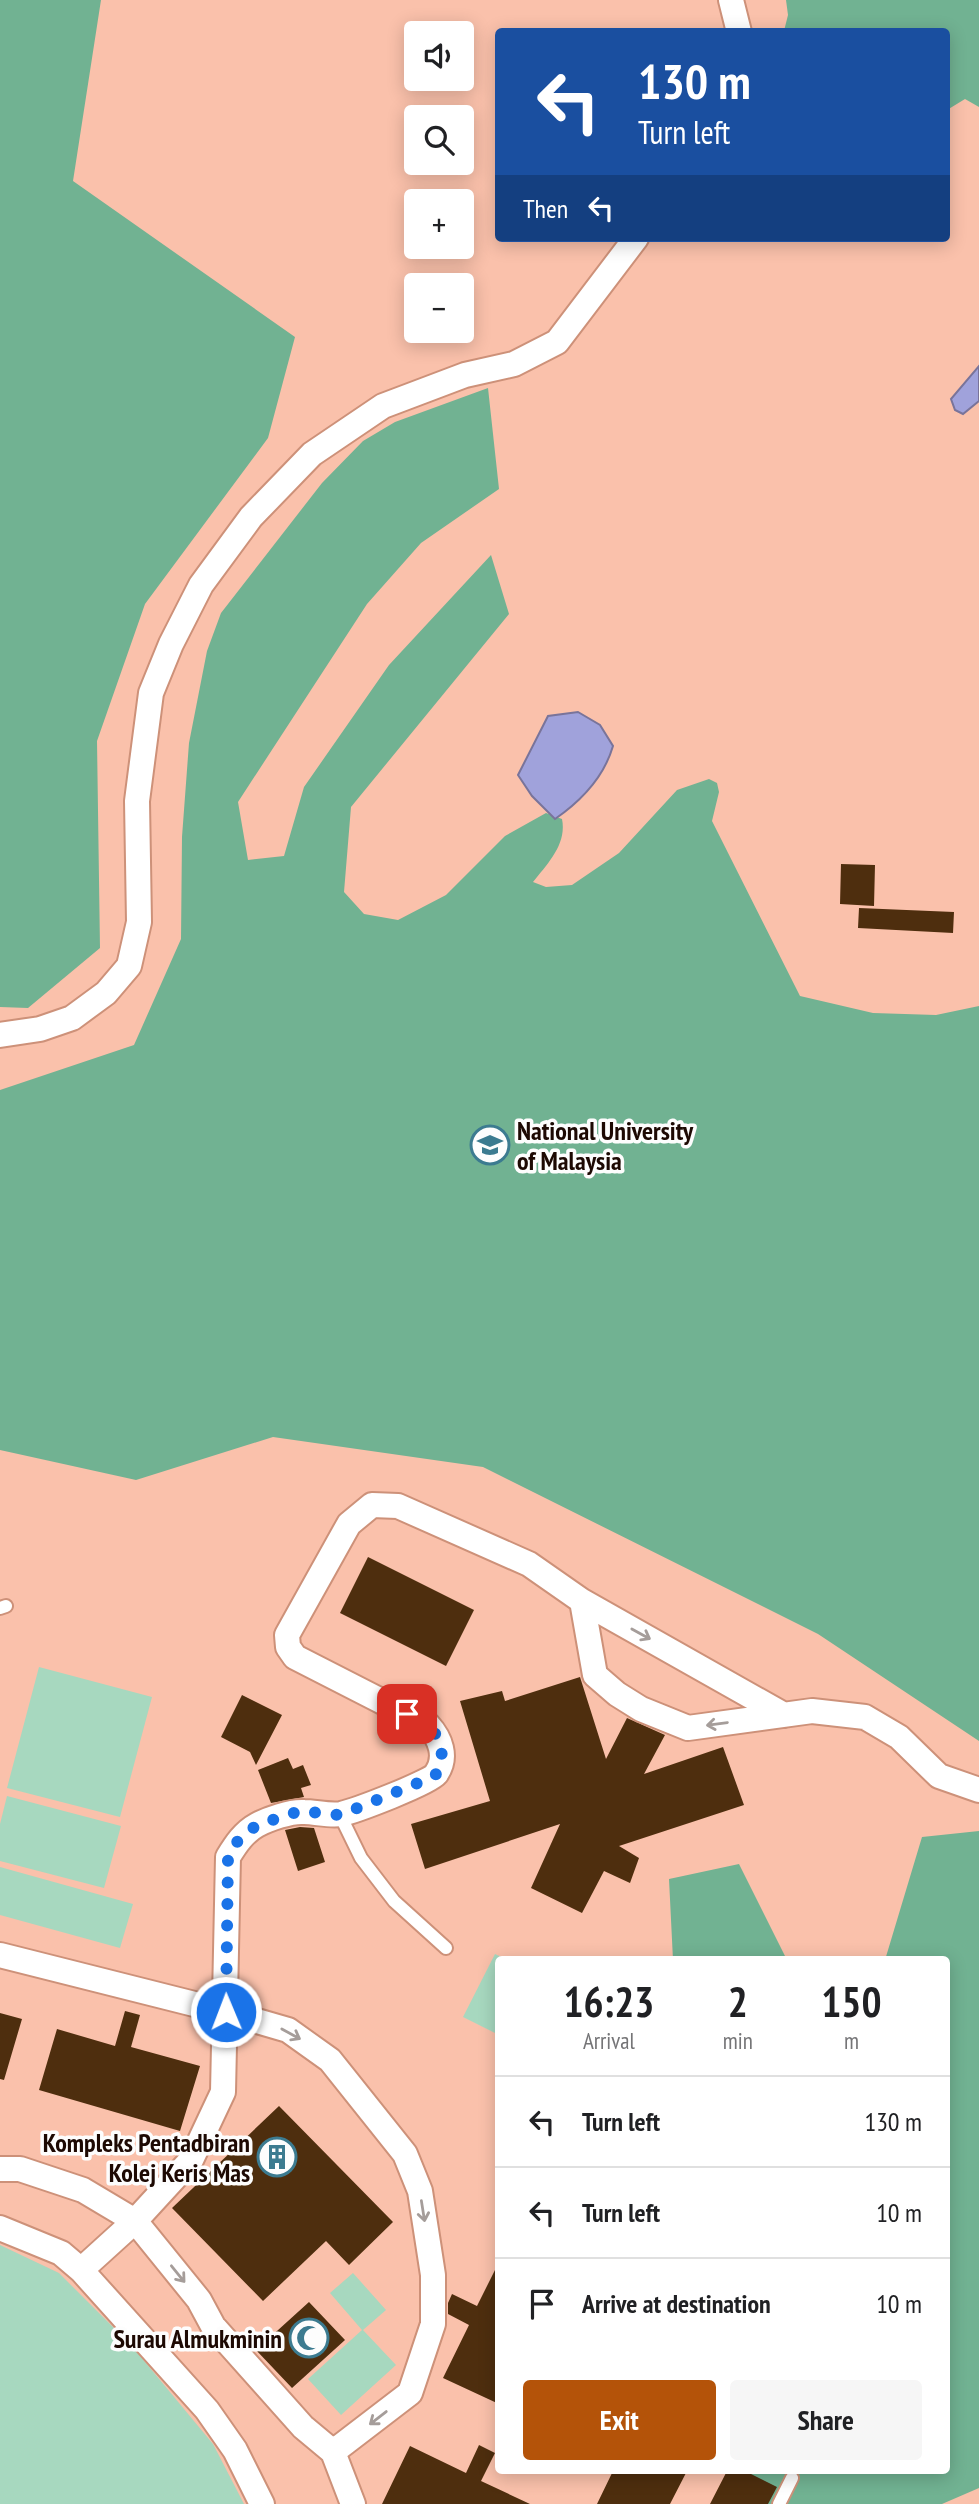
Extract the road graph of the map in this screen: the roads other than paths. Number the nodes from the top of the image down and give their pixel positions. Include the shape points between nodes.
1 (731, 0) edge
2 (738, 28) edge
3 (633, 242) edge
4 (0, 1035) edge
5 (582, 1601) junction
6 (785, 1714) junction
7 (979, 1790) edge
8 (340, 1815) junction
9 (446, 1948) dead end
10 (0, 1955) edge
11 (226, 2012) junction
12 (0, 2169) edge
13 (135, 2221) junction
14 (0, 2228) edge
15 (81, 2270) junction
16 (333, 2452) junction
17 (792, 2478) dead end
18 (262, 2504) edge
19 (353, 2504) edge
20 (779, 2504) edge

1 - 2 street
3 - 4 street via 557,342 514,364 465,375 383,406 312,454 251,517 201,585 151,693 136,801 139,922 129,966 106,993 72,1018
5 -> 6 street
6 -> 5 street via 688,1728 641,1709 595,1675
5 - 8 street via 529,1564 398,1506 372,1505 349,1524 287,1635 288,1647 295,1657 428,1725 442,1748 435,1776
6 - 7 street via 812,1711 865,1717 899,1737 939,1776
8 - 9 lane via 361,1858 394,1900
8 - 11 street via 300,1811 257,1825 239,1839 228,1857
10 - 11 street
11 - 13 street via 223,2092 191,2160
11 -> 16 street via 288,2030 330,2060 405,2154 420,2191 433,2275 433,2324 410,2393
12 - 13 street via 20,2169 83,2190
13 - 15 street
13 -> 16 street via 199,2300 213,2326 303,2427
14 - 15 street via 61,2253
15 - 18 street via 207,2410 235,2450
16 - 19 street
17 - 20 lane

